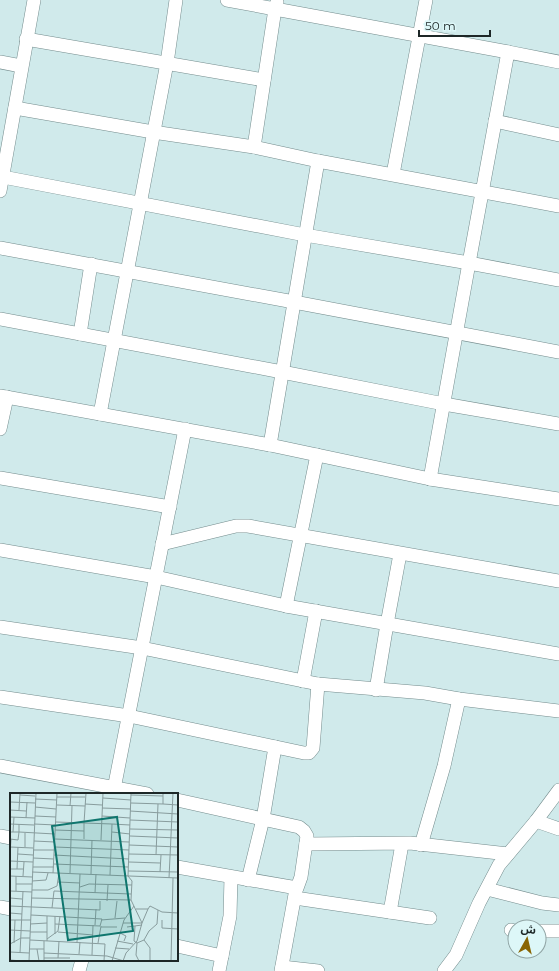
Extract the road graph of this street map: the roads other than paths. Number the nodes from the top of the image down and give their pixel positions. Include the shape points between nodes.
1 (34, 0) edge
2 (176, 0) edge
3 (227, 0) edge
4 (426, 0) edge
5 (276, 4) edge
6 (420, 36) junction
7 (26, 39) junction
8 (508, 52) junction
9 (0, 62) edge
10 (559, 62) edge
11 (167, 63) junction
12 (22, 66) junction
13 (264, 80) junction
14 (15, 108) junction
15 (496, 121) junction
16 (153, 132) junction
17 (4, 134) edge
18 (559, 135) edge
19 (254, 147) junction
20 (318, 160) junction
21 (393, 174) junction
22 (2, 177) junction
23 (0, 191) edge
24 (482, 191) junction
25 (140, 202) junction
26 (559, 206) edge
27 (305, 235) junction
28 (0, 248) edge
29 (469, 263) junction
30 (91, 264) junction
31 (127, 270) junction
32 (559, 280) edge
33 (294, 302) junction
34 (0, 319) edge
35 (456, 332) junction
36 (80, 334) junction
37 (115, 341) junction
38 (559, 352) edge
39 (282, 372) junction
40 (3, 397) edge
41 (444, 404) junction
42 (100, 414) junction
43 (559, 424) edge
44 (0, 429) edge
45 (185, 429) junction
46 (270, 445) junction
47 (317, 455) junction
48 (0, 478) edge
49 (430, 479) junction
50 (559, 499) edge
51 (170, 508) junction
52 (300, 536) junction
53 (162, 544) junction
54 (0, 550) edge
55 (400, 554) junction
56 (156, 577) junction
57 (559, 581) edge
58 (286, 606) junction
59 (316, 611) junction
60 (387, 624) junction
61 (0, 627) edge
62 (142, 648) junction
63 (559, 654) edge
64 (303, 681) junction
65 (318, 684) junction
66 (376, 690) junction
67 (0, 697) edge
68 (459, 699) junction
69 (559, 711) edge
70 (129, 716) junction
71 (275, 747) junction
72 (0, 766) edge
73 (559, 790) edge
74 (114, 791) edge
75 (136, 793) edge
76 (178, 800) edge
77 (263, 819) junction
78 (536, 821) junction
79 (559, 829) edge
80 (0, 836) edge
81 (10, 838) edge
82 (306, 844) junction
83 (402, 844) junction
84 (421, 845) junction
85 (508, 854) junction
86 (178, 867) edge
87 (231, 877) junction
88 (248, 880) junction
89 (487, 889) junction
90 (296, 893) junction
91 (559, 905) edge
92 (0, 907) edge
93 (10, 909) edge
94 (390, 912) junction
95 (430, 918) dead end
96 (547, 931) edge
97 (559, 931) edge
98 (178, 946) edge
99 (222, 956) junction
100 (82, 961) edge
101 (281, 969) edge
102 (79, 971) edge
103 (219, 971) edge
104 (318, 971) edge
105 (445, 971) edge

1 - 7 street
2 - 11 street
3 - 5 street
4 - 6 street
5 - 6 street
5 - 13 street
6 - 8 street
6 - 21 street
7 - 11 street
7 - 12 street
8 - 10 street
8 - 15 street
9 - 12 street
11 - 13 street
11 - 16 street
12 - 14 street
13 - 19 street
14 - 16 street
14 - 17 street
15 - 18 street
15 - 24 street
16 - 19 street
16 - 25 street
17 - 22 street
19 - 20 street
20 - 21 street
20 - 27 street
21 - 24 street
22 - 23 street
22 - 25 street
24 - 26 street
24 - 29 street
25 - 27 street
25 - 31 street
27 - 29 street
27 - 33 street
28 - 30 street
29 - 32 street
29 - 35 street
30 - 31 street
30 - 36 street
31 - 33 street
31 - 37 street
33 - 35 street
33 - 39 street
34 - 36 street
35 - 38 street
35 - 41 street
36 - 37 street
37 - 39 street
37 - 42 street
39 - 41 street
39 - 46 street
40 - 42 street
40 - 44 street
41 - 43 street
41 - 49 street
42 - 45 street
45 - 46 street
45 - 51 street
46 - 47 street
47 - 49 street
47 - 52 street
48 - 51 street
49 - 50 street
51 - 53 street
52 - 53 street via 236,526
52 - 55 street
52 - 58 street
53 - 56 street
54 - 56 street
55 - 57 street
55 - 60 street
56 - 58 street
56 - 62 street
58 - 59 street
59 - 60 street
59 - 64 street
60 - 63 street
60 - 66 street
61 - 62 street
62 - 64 street
62 - 70 street
64 - 65 street
65 - 66 street
65 - 71 street via 311,751 304,753
66 - 68 street via 425,693
67 - 70 street
68 - 69 street
68 - 84 street via 444,766
70 - 71 street
70 - 74 street
71 - 77 street
72 - 74 street
73 - 78 street
74 - 75 street
76 - 77 street
77 - 82 street via 299,827 308,836
77 - 88 street
78 - 79 street
78 - 85 street
80 - 81 street
82 - 83 street
82 - 90 street
83 - 84 street
83 - 94 street
84 - 85 street
85 - 89 street via 499,865
86 - 87 street
87 - 88 street
87 - 99 street via 230,916
88 - 90 street
89 - 91 street
89 - 105 street via 456,955
90 - 94 street
90 - 101 street
92 - 93 street
94 - 95 street
96 - 97 street
98 - 99 street
99 - 103 street
100 - 102 street
101 - 104 street

